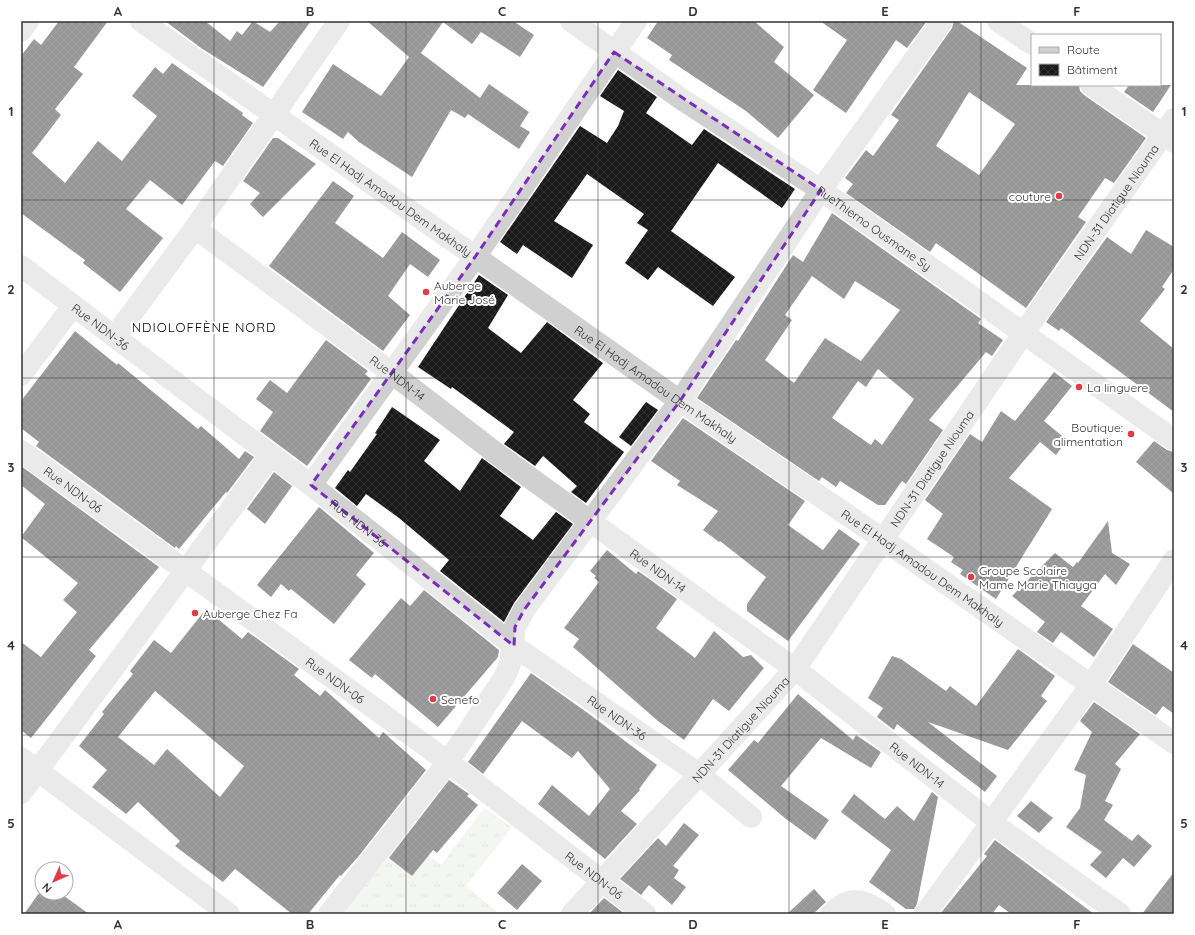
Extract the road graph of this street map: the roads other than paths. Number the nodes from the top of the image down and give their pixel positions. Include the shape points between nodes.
1 (28, 21) edge
2 (141, 21) edge
3 (339, 21) edge
4 (571, 21) edge
5 (636, 21) edge
6 (942, 21) edge
7 (998, 21) edge
8 (21, 31) edge
9 (1031, 43) edge
10 (614, 52) junction
11 (1093, 86) edge
12 (273, 115) junction
13 (1170, 132) edge
14 (821, 190) junction
15 (195, 228) junction
16 (475, 257) junction
17 (21, 266) edge
18 (73, 306) junction
19 (1023, 334) junction
20 (115, 336) junction
21 (392, 373) junction
22 (21, 376) edge
23 (680, 402) junction
24 (1174, 440) edge
25 (21, 451) edge
26 (271, 455) junction
27 (311, 485) junction
28 (591, 522) junction
29 (884, 540) junction
30 (1174, 560) edge
31 (187, 571) junction
32 (514, 646) junction
33 (795, 669) junction
34 (1091, 685) junction
35 (1174, 743) edge
36 (448, 762) junction
37 (29, 764) edge
38 (698, 774) junction
39 (21, 793) edge
40 (751, 818) dead end
41 (992, 823) junction
42 (602, 880) junction
43 (228, 914) edge
44 (329, 914) edge
45 (572, 914) edge
46 (645, 914) edge
47 (831, 914) edge
48 (885, 914) edge
49 (925, 914) edge
50 (1120, 914) edge

1 - 8 street
2 - 12 street, Rue El Hadj Amadou Dem Makhaly
3 - 12 street
4 - 10 street, RueThierno Ousmane Sy
5 - 10 street
6 - 14 street
7 - 9 street
10 - 14 street, RueThierno Ousmane Sy
10 - 16 street
11 - 13 street
12 - 15 street
12 - 16 street, Rue El Hadj Amadou Dem Makhaly
13 - 19 street, NDN-31 Diatigue Niouma
14 - 19 street, RueThierno Ousmane Sy
14 - 23 street
15 - 20 street
15 - 21 street, Rue NDN-14
16 - 21 street
16 - 23 street, Rue El Hadj Amadou Dem Makhaly
17 - 18 street, Rue NDN-36
18 - 20 street, Rue NDN-36
18 - 22 street
19 - 24 street, RueThierno Ousmane Sy
19 - 29 street, NDN-31 Diatigue Niouma
20 - 26 street, Rue NDN-36
21 - 27 street
21 - 28 street, Rue NDN-14
23 - 28 street
23 - 29 street, Rue El Hadj Amadou Dem Makhaly
25 - 31 street, Rue NDN-06
26 - 27 street, Rue NDN-36
26 - 31 street
27 - 32 street, Rue NDN-36
28 - 32 street via 524,610 515,627
28 - 33 street, Rue NDN-14
29 - 33 street, NDN-31 Diatigue Niouma
29 - 34 street, Rue El Hadj Amadou Dem Makhaly
30 - 34 street
31 - 36 street, Rue NDN-06
31 - 37 street
32 - 36 street via 504,678
32 - 38 street, Rue NDN-36
33 - 38 street, NDN-31 Diatigue Niouma
33 - 41 street, Rue NDN-14
34 - 35 street, Rue El Hadj Amadou Dem Makhaly
34 - 41 street
36 - 42 street, Rue NDN-06
36 - 44 street
37 - 39 street
37 - 43 street
38 - 40 street, Rue NDN-36
38 - 42 street, NDN-31 Diatigue Niouma
41 - 49 street
41 - 50 street, Rue NDN-14
42 - 45 street, NDN-31 Diatigue Niouma
42 - 46 street, Rue NDN-06
47 - 48 street via 841,904 852,900

